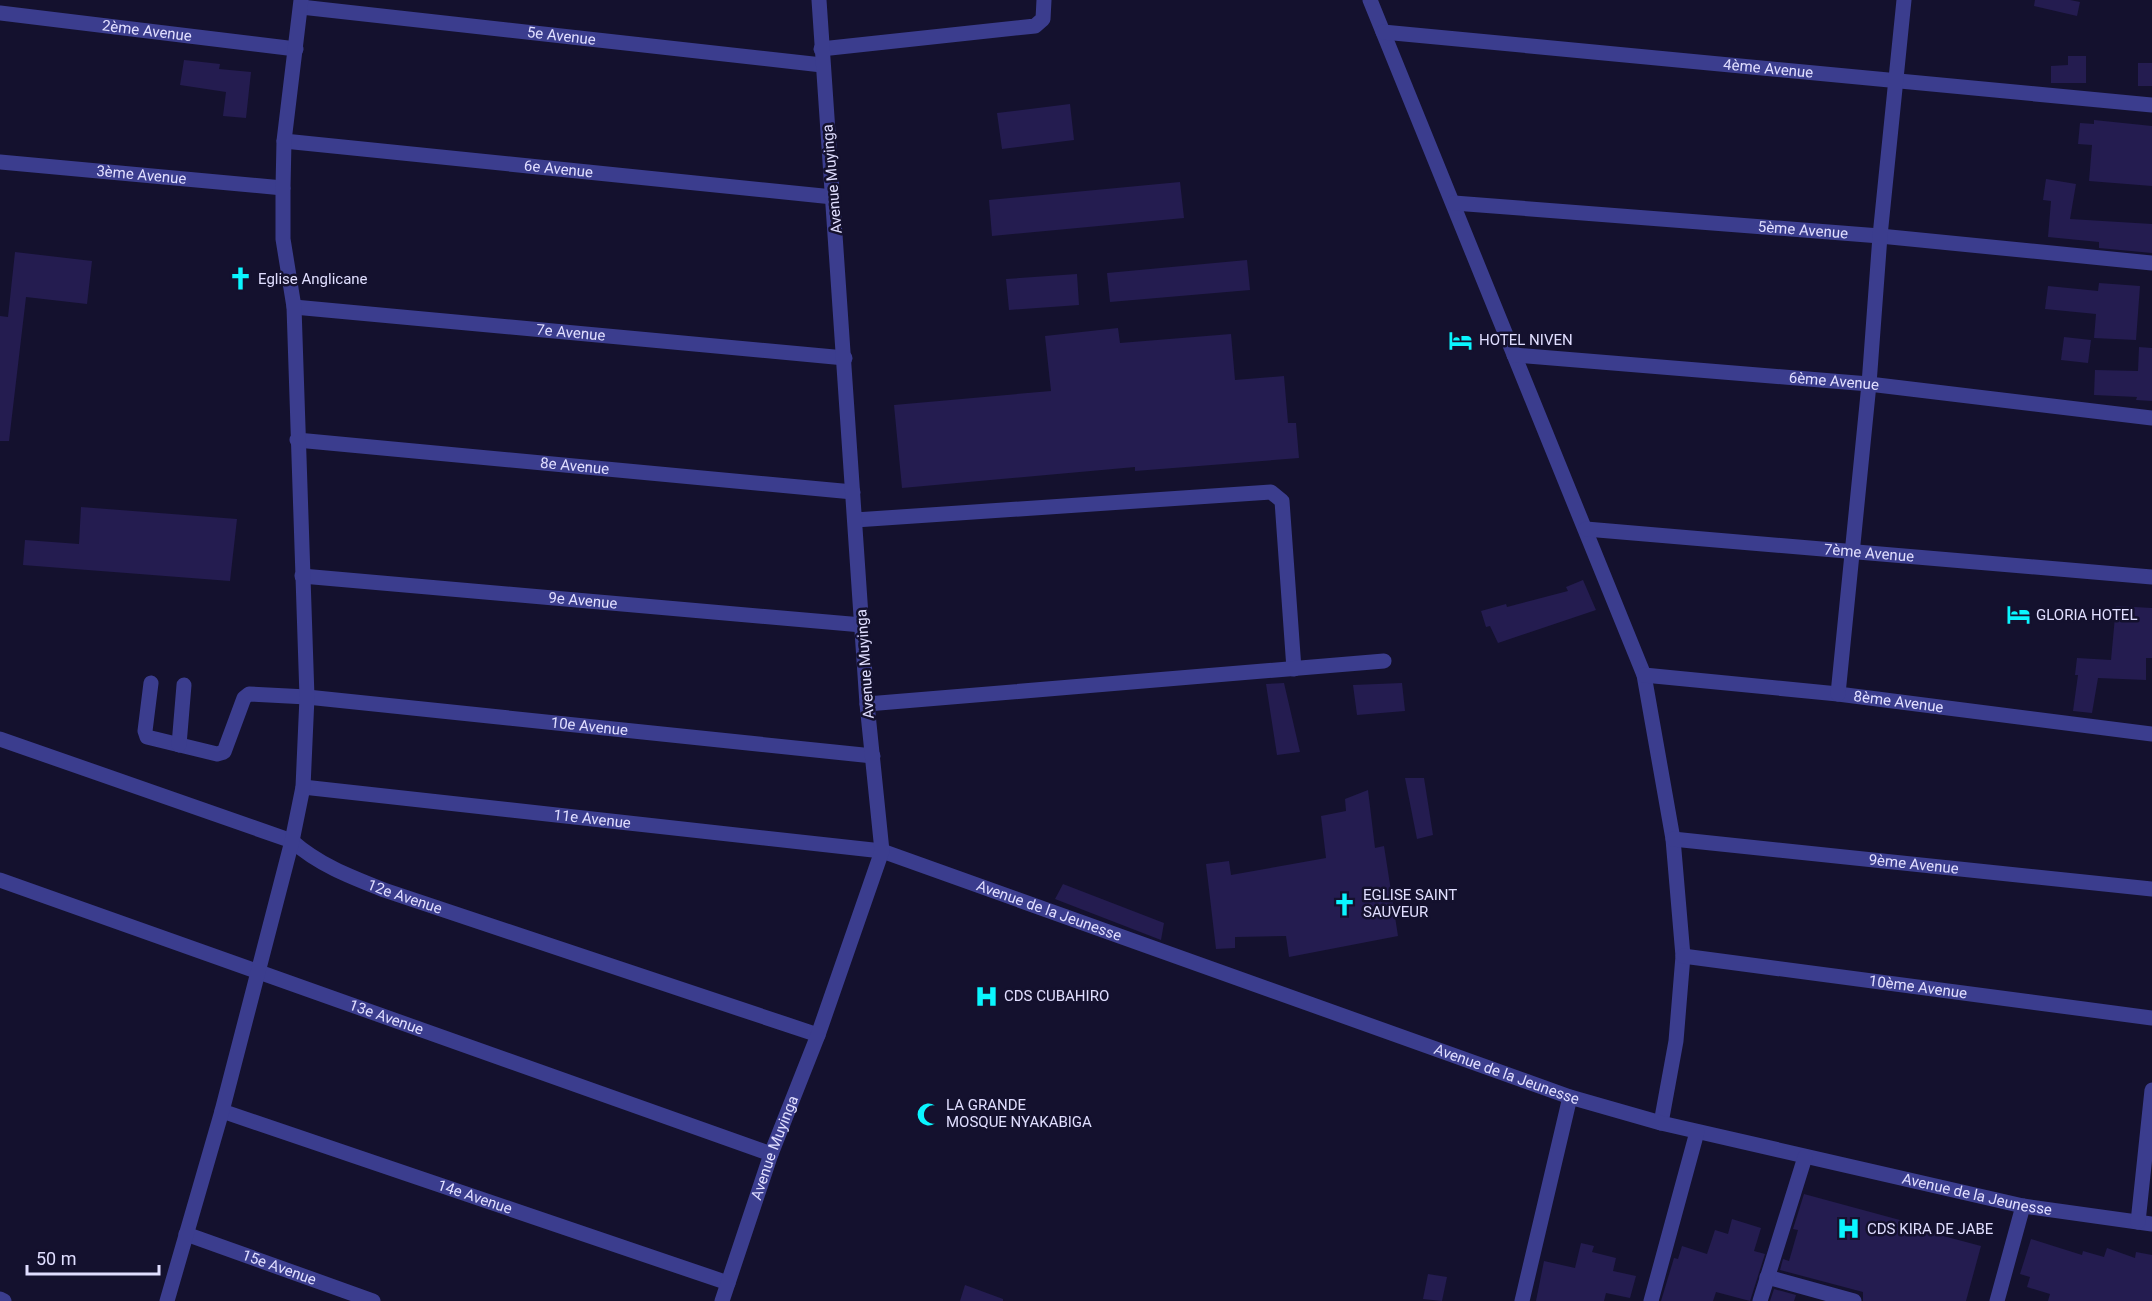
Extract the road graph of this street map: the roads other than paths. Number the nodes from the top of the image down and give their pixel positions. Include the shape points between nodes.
1 (819, 0) edge
2 (1044, 0) edge
3 (1370, 0) edge
4 (1904, 0) edge
5 (301, 3) edge
6 (0, 13) edge
7 (1383, 32) junction
8 (296, 49) junction
9 (821, 57) junction
10 (1895, 78) junction
11 (2152, 105) edge
12 (284, 141) junction
13 (0, 162) edge
14 (283, 188) junction
15 (833, 197) junction
16 (1454, 203) junction
17 (1880, 236) junction
18 (2152, 262) edge
19 (294, 307) junction
20 (1514, 355) junction
21 (845, 358) junction
22 (1869, 384) junction
23 (2152, 418) edge
24 (297, 440) junction
25 (853, 492) junction
26 (855, 520) junction
27 (1586, 529) junction
28 (1852, 552) junction
29 (302, 576) junction
30 (2152, 577) edge
31 (862, 625) junction
32 (1384, 661) dead end
33 (1294, 669) junction
34 (1644, 675) junction
35 (151, 683) dead end
36 (184, 685) dead end
37 (1838, 694) junction
38 (307, 696) junction
39 (867, 704) junction
40 (2152, 734) edge
41 (0, 739) edge
42 (179, 745) junction
43 (873, 756) junction
44 (303, 787) junction
45 (1673, 839) junction
46 (292, 841) junction
47 (882, 851) junction
48 (0, 880) edge
49 (2152, 889) edge
50 (1683, 956) junction
51 (258, 970) junction
52 (2152, 1018) edge
53 (818, 1035) junction
54 (2152, 1090) edge
55 (1570, 1097) junction
56 (2152, 1097) edge
57 (222, 1111) junction
58 (1662, 1124) junction
59 (1697, 1132) junction
60 (771, 1154) junction
61 (1805, 1157) junction
62 (2023, 1206) junction
63 (2145, 1223) edge
64 (186, 1234) junction
65 (1767, 1277) junction
66 (728, 1283) junction
67 (0, 1299) edge
68 (4, 1301) edge
69 (167, 1301) edge
70 (373, 1301) edge
71 (722, 1301) edge
72 (1522, 1301) edge
73 (1651, 1301) edge
74 (1760, 1301) edge
75 (1854, 1301) edge
76 (1996, 1301) edge

1 - 9 street, Avenue Muyinga
2 - 9 street, 5e Avenue via 1043,19 1035,26
3 - 7 street
4 - 10 street
5 - 8 street
5 - 9 street, 5e Avenue
6 - 8 street, 2ème Avenue
7 - 10 street, 4ème Avenue
7 - 16 street
8 - 12 street
9 - 15 street, Avenue Muyinga
10 - 11 street, 4ème Avenue
10 - 17 street
12 - 14 street
12 - 15 street, 6e Avenue
13 - 14 street, 3ème Avenue
14 - 19 street via 283,238
15 - 21 street, Avenue Muyinga
16 - 17 street, 5ème Avenue
16 - 20 street
17 - 18 street, 5ème Avenue
17 - 22 street
19 - 21 street, 7e Avenue
19 - 24 street
20 - 22 street, 6ème Avenue
20 - 27 street
21 - 25 street, Avenue Muyinga
22 - 23 street, 6ème Avenue
22 - 28 street
24 - 25 street, 8e Avenue
24 - 29 street
25 - 26 street, Avenue Muyinga
26 - 31 street, Avenue Muyinga
26 - 33 street via 1271,492 1282,501
27 - 28 street, 7ème Avenue
27 - 34 street
28 - 30 street, 7ème Avenue
28 - 37 street
29 - 31 street, 9e Avenue
29 - 38 street
31 - 39 street, Avenue Muyinga
32 - 33 street
33 - 39 street
34 - 37 street, 8ème Avenue
34 - 45 street
35 - 42 street via 144,731 147,737
36 - 42 street
37 - 40 street, 8ème Avenue
38 - 42 street, 10e Avenue via 249,694 244,698 224,752 217,754
38 - 43 street, 10e Avenue
38 - 44 street
39 - 43 street, Avenue Muyinga
41 - 46 street, 12e Avenue
43 - 47 street, Avenue Muyinga
44 - 46 street
44 - 47 street, 11e Avenue
45 - 49 street, 9ème Avenue
45 - 50 street
46 - 51 street
46 - 53 street, 12e Avenue via 328,867 384,890
47 - 53 street, Avenue Muyinga
47 - 55 street, Avenue de la Jeunesse
48 - 51 street, 13e Avenue
50 - 52 street, 10ème Avenue
50 - 58 street via 1676,1041
51 - 57 street
51 - 60 street, 13e Avenue
53 - 60 street, Avenue Muyinga
54 - 56 street
55 - 58 street, Avenue de la Jeunesse
55 - 72 street
56 - 63 street
57 - 64 street
57 - 66 street, 14e Avenue
58 - 59 street, Avenue de la Jeunesse
59 - 61 street, Avenue de la Jeunesse
59 - 73 street
60 - 66 street, Avenue Muyinga
61 - 62 street, Avenue de la Jeunesse
61 - 65 street
62 - 63 street, Avenue de la Jeunesse
62 - 76 street
64 - 69 street
64 - 70 street, 15e Avenue
65 - 74 street
65 - 75 street
66 - 71 street, Avenue Muyinga
67 - 68 street

